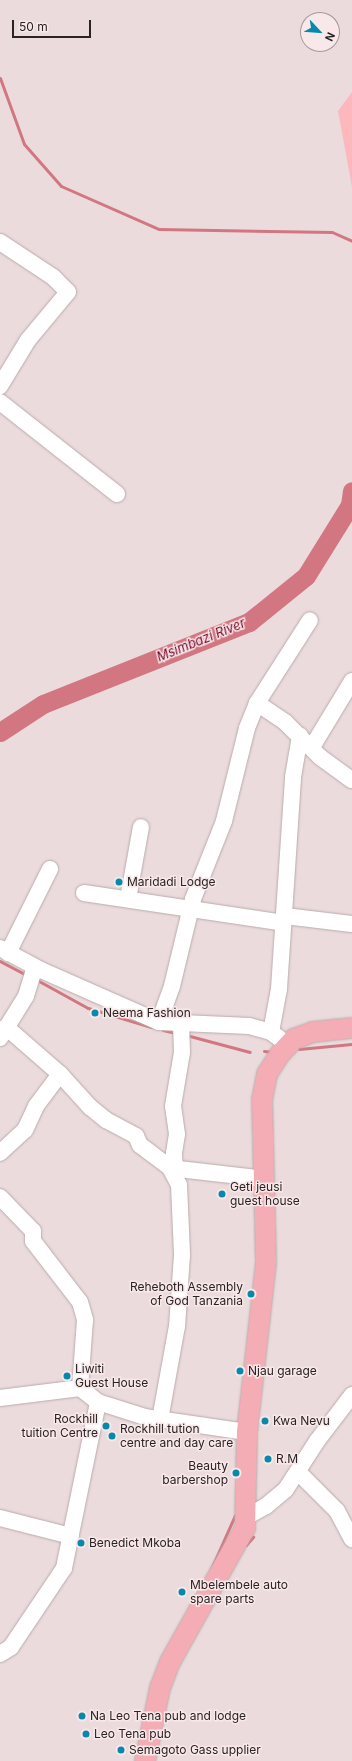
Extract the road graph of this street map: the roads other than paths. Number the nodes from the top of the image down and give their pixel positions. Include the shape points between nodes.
1 (0, 242) edge
2 (0, 386) edge
3 (0, 402) edge
4 (117, 494) dead end
5 (310, 620) dead end
6 (352, 681) edge
7 (257, 704) junction
8 (300, 736) junction
9 (312, 747) junction
10 (352, 780) edge
11 (141, 827) dead end
12 (50, 869) dead end
13 (84, 893) dead end
14 (128, 899) junction
15 (190, 908) junction
16 (285, 920) junction
17 (352, 924) edge
18 (4, 950) edge
19 (35, 967) junction
20 (159, 1022) junction
21 (181, 1024) junction
22 (352, 1028) edge
23 (271, 1032) junction
24 (3, 1033) edge
25 (287, 1044) junction
26 (60, 1074) junction
27 (0, 1153) edge
28 (173, 1168) junction
29 (265, 1179) junction
30 (0, 1197) edge
31 (80, 1388) junction
32 (352, 1395) edge
33 (0, 1398) edge
34 (98, 1402) junction
35 (160, 1420) junction
36 (247, 1432) junction
37 (298, 1472) junction
38 (0, 1518) edge
39 (245, 1528) junction
40 (71, 1536) junction
41 (352, 1539) edge
42 (0, 1654) edge
43 (145, 1761) edge

1 - 2 street via 53,277 68,292 28,340
3 - 4 street
5 - 7 street
6 - 9 street
7 - 8 street via 285,722
7 - 15 street via 239,756 224,821
8 - 9 street
8 - 16 street via 293,777
9 - 10 street via 320,757
11 - 14 street
12 - 18 street
13 - 14 street
14 - 15 street
15 - 16 street
15 - 20 street via 175,974
16 - 17 street
16 - 23 street via 279,989
18 - 19 street
19 - 20 street
19 - 24 street via 26,996
20 - 21 street
21 - 23 street via 220,1023 249,1026
21 - 28 street via 182,1052 173,1106 177,1134
22 - 25 main road via 313,1032
23 - 25 street
24 - 26 street
25 - 29 main road via 267,1074 262,1100
26 - 27 street via 36,1106 25,1130
26 - 28 street via 90,1107 106,1120 136,1136 140,1145
28 - 29 street
28 - 35 street via 180,1185 182,1255 177,1326
29 - 36 main road via 266,1262
30 - 31 street via 33,1231 33,1241 80,1302 85,1320
31 - 33 street
31 - 34 street
32 - 37 street via 321,1435
34 - 35 street
34 - 40 street
35 - 36 street
36 - 39 main road
37 - 39 street via 286,1489 266,1506 248,1516
37 - 41 street via 337,1511
38 - 40 street
39 - 43 main road via 170,1662 160,1688
40 - 42 street via 59,1578 38,1604 11,1647

